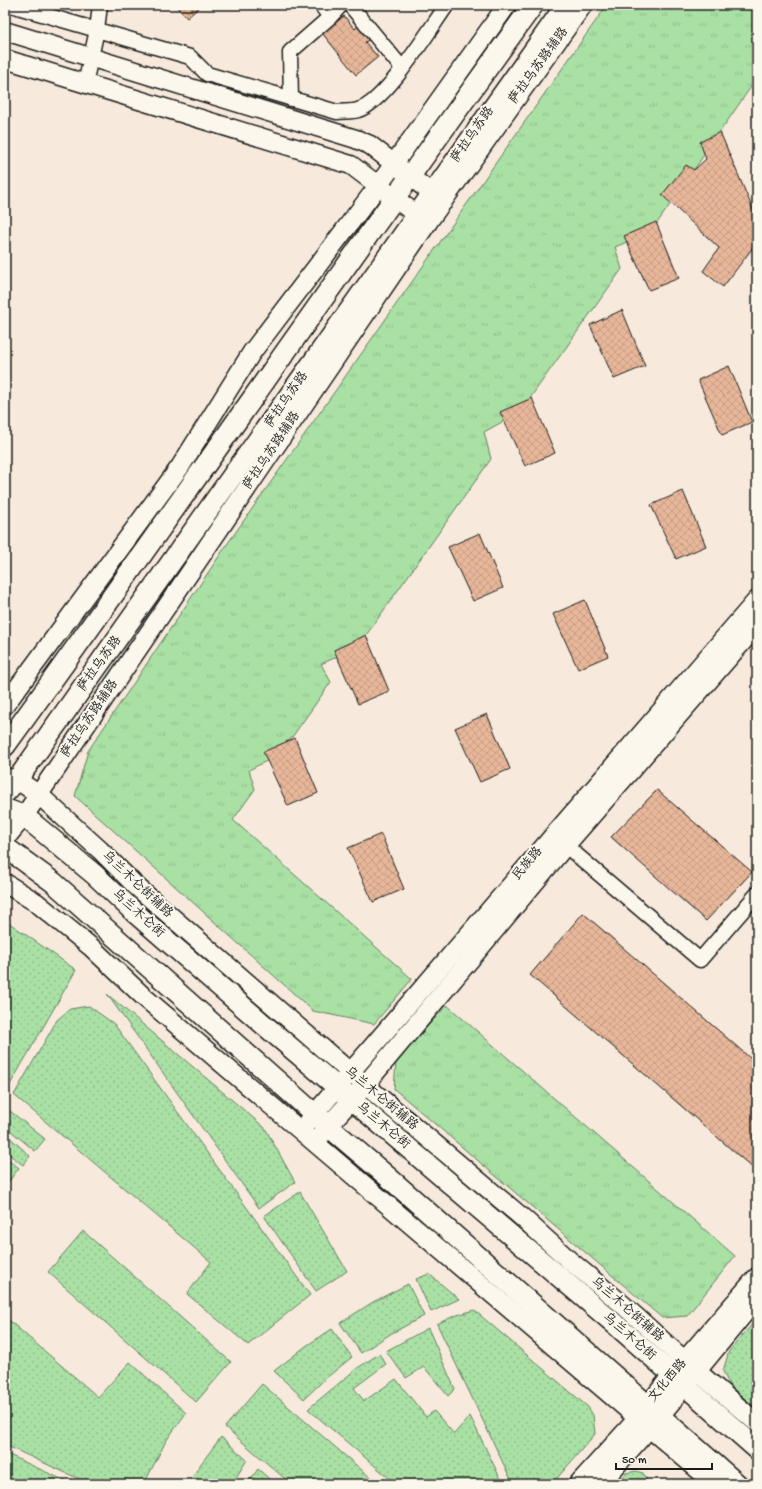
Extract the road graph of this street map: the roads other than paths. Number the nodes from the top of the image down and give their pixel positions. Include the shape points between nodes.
1 (11, 5) edge
2 (100, 5) edge
3 (321, 5) edge
4 (341, 5) edge
5 (350, 5) edge
6 (447, 5) edge
7 (507, 5) edge
8 (533, 5) edge
9 (566, 5) edge
10 (583, 5) edge
11 (330, 17) junction
12 (97, 30) junction
13 (5, 31) edge
14 (91, 57) junction
15 (5, 59) edge
16 (402, 68) junction
17 (85, 84) junction
18 (291, 98) junction
19 (393, 164) junction
20 (410, 175) junction
21 (378, 186) junction
22 (394, 197) junction
23 (437, 198) junction
24 (422, 219) junction
25 (757, 600) edge
26 (757, 625) edge
27 (5, 705) edge
28 (5, 746) edge
29 (9, 783) edge
30 (38, 794) junction
31 (5, 809) edge
32 (24, 816) junction
33 (5, 839) edge
34 (559, 840) junction
35 (5, 847) edge
36 (5, 883) edge
37 (757, 894) edge
38 (351, 1073) junction
39 (364, 1085) junction
40 (344, 1094) junction
41 (321, 1120) junction
42 (302, 1130) junction
43 (317, 1143) junction
44 (757, 1277) edge
45 (757, 1298) edge
46 (685, 1373) junction
47 (648, 1417) junction
48 (757, 1423) edge
49 (757, 1449) edge
50 (578, 1484) edge
51 (600, 1484) edge
52 (715, 1484) edge
53 (737, 1484) edge

1 - 12 street
2 - 12 street
3 - 11 street
4 - 11 street
5 - 16 street
6 - 16 street
7 - 19 street
8 - 20 main road
9 - 23 main road, 萨拉乌苏路
10 - 23 street, 萨拉乌苏路辅路
11 - 18 street via 290,52
12 - 14 street
12 - 18 street via 190,57 208,74
13 - 14 street
14 - 17 street
14 - 19 street via 356,139 370,145
15 - 17 street
16 - 18 street via 378,98 359,110 337,112
17 - 21 street via 351,166
19 - 20 street
19 - 21 street
20 - 22 main road
20 - 23 street
21 - 22 street
21 - 27 street via 252,352 180,467
22 - 24 street
22 - 28 main road
23 - 24 main road, 萨拉乌苏路
24 - 29 main road, 萨拉乌苏路
24 - 30 street, 萨拉乌苏路辅路
25 - 34 street, 民族路
26 - 34 street, 民族路
29 - 30 street, 乌兰木仑街辅路
30 - 32 street, 萨拉乌苏路辅路
30 - 38 street, 乌兰木仑街辅路 via 136,886
31 - 32 main road, 乌兰木仑街
32 - 33 street, 萨拉乌苏路辅路
32 - 40 main road, 乌兰木仑街
34 - 37 street via 700,960
34 - 38 street, 民族路
34 - 39 street, 民族路
35 - 41 main road via 53,882
36 - 42 street via 37,903 91,947 144,997
38 - 39 street, 乌兰木仑街辅路
38 - 40 street, 民族路
39 - 40 street, 民族路
39 - 46 street, 乌兰木仑街辅路 via 622,1304
40 - 41 street, 民族路
40 - 46 main road, 乌兰木仑街 via 616,1325
41 - 42 street, 民族路
41 - 43 street, 民族路
41 - 47 main road via 388,1178
42 - 43 street
43 - 47 street
44 - 46 street, 文化西路
45 - 46 street, 文化西路
46 - 47 street, 文化西路
46 - 48 street, 乌兰木仑街辅路
46 - 49 main road, 乌兰木仑街
47 - 50 street, 文化西路
47 - 51 street, 文化西路
47 - 52 street
47 - 53 main road

